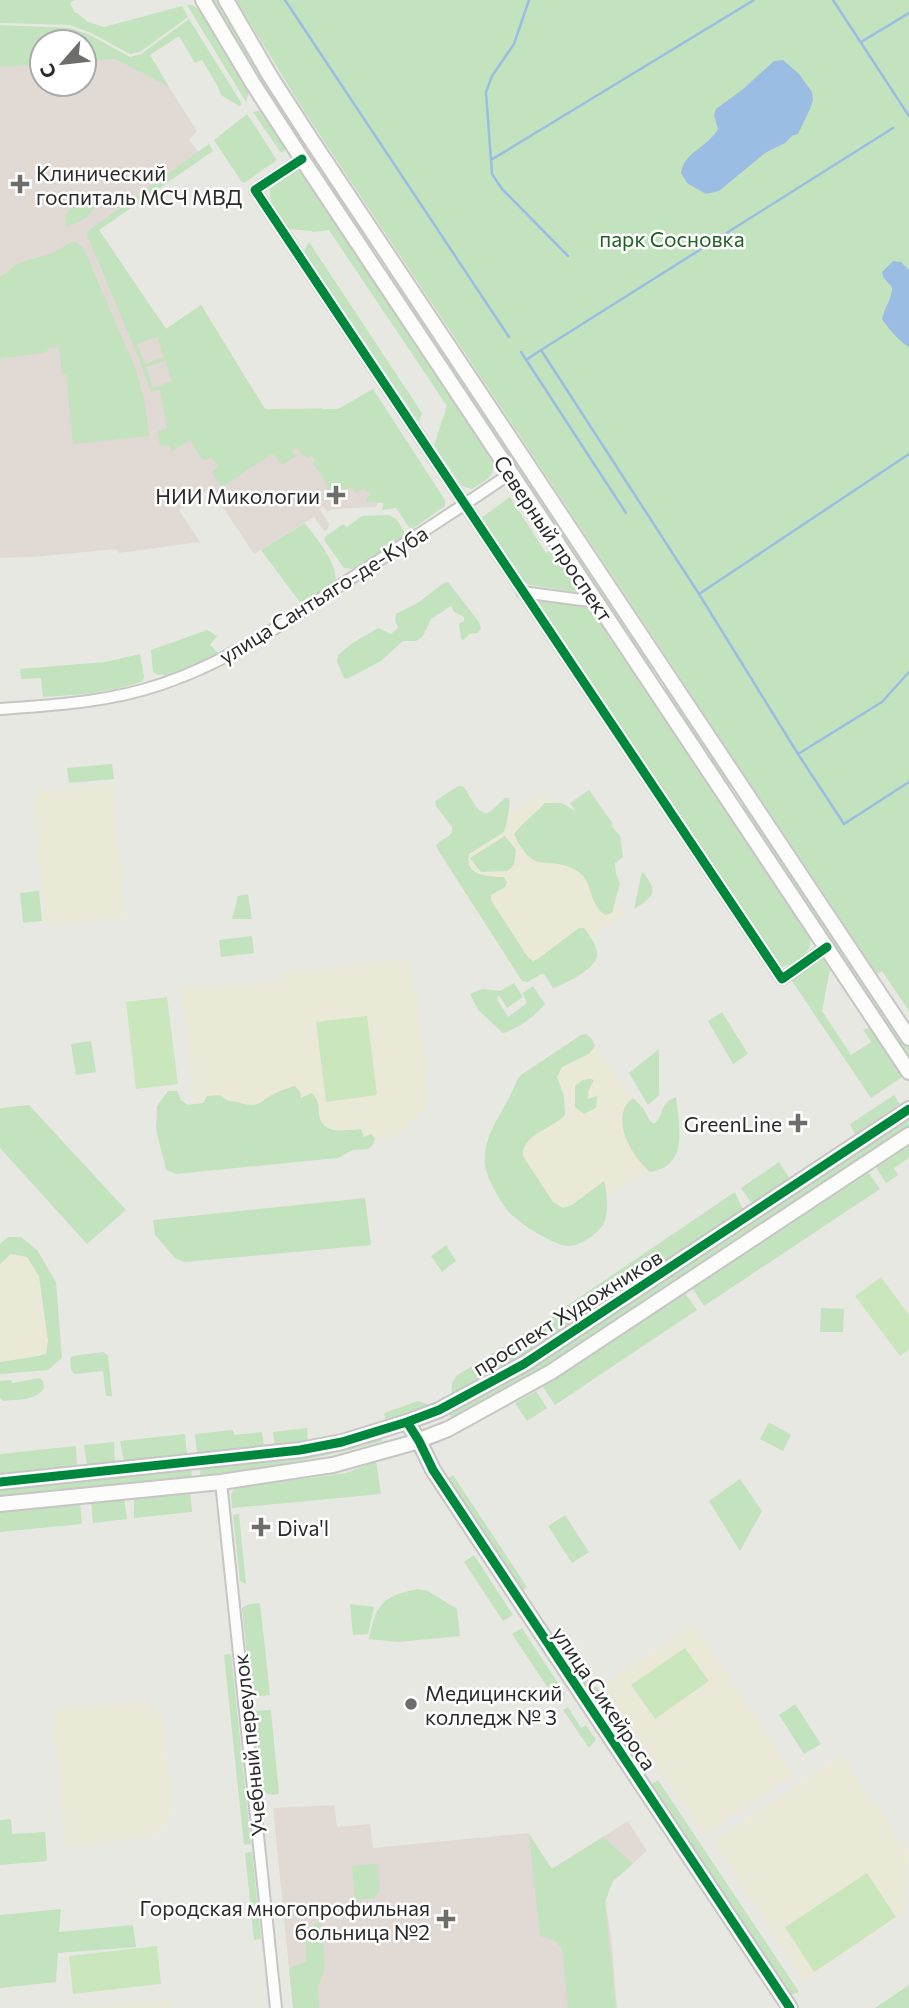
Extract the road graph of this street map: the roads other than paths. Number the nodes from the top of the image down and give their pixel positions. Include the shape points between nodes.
1 (204, 0) edge
2 (226, 0) edge
3 (302, 159) junction
4 (387, 253) junction
5 (371, 263) junction
6 (512, 473) junction
7 (464, 505) junction
8 (523, 592) junction
9 (597, 601) junction
10 (664, 669) junction
11 (648, 680) junction
12 (0, 709) edge
13 (748, 796) junction
14 (733, 806) junction
15 (827, 947) junction
16 (909, 1038) edge
17 (909, 1072) edge
18 (909, 1109) edge
19 (909, 1135) edge
20 (407, 1422) junction
21 (415, 1442) junction
22 (0, 1482) edge
23 (221, 1482) junction
24 (0, 1504) edge
25 (276, 2008) edge
26 (781, 2008) edge
27 (790, 2008) edge

1 - 3 street, Северный проспект
2 - 4 street, Северный проспект via 270,76
3 - 5 street, Северный проспект
3 - 7 street via 255,190
4 - 5 street
4 - 10 street, Северный проспект
5 - 6 street, Северный проспект
6 - 7 street, улица Сантьяго-де-Куба
6 - 9 street, Северный проспект
7 - 8 street
7 - 12 street, улица Сантьяго-де-Куба via 257,640 202,668 122,695
8 - 9 street
8 - 15 street via 782,979
9 - 11 street, Северный проспект
10 - 11 street via 656,681
10 - 13 street, Северный проспект
11 - 14 street, Северный проспект
13 - 14 street via 741,794
13 - 16 street, Северный проспект
14 - 15 street, Северный проспект
15 - 17 street, Северный проспект
18 - 20 street, проспект Художников via 524,1364
19 - 21 street, проспект Художников via 543,1377 467,1420
20 - 21 street, улица Сикейроса
20 - 22 street, проспект Художников via 300,1450
21 - 23 street, проспект Художников via 333,1465
21 - 26 street, улица Сикейроса via 426,1473
21 - 27 street, улица Сикейроса
23 - 24 street, проспект Художников
23 - 25 street, Учебный переулок

